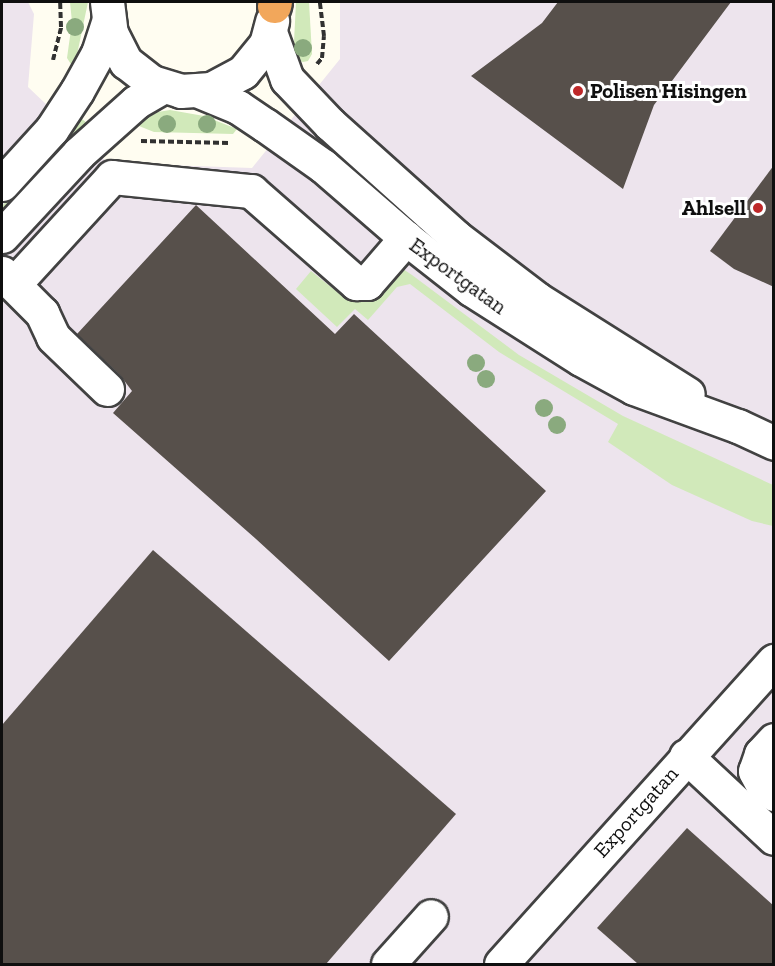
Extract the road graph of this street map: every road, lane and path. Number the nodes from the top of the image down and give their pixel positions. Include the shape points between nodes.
1 (60, 2) edge
2 (273, 10) edge
3 (108, 12) edge
4 (52, 66) dead end
5 (162, 87) junction
6 (199, 91) junction
7 (2, 184) edge
8 (2, 236) edge
9 (406, 238) junction
10 (8, 278) edge
11 (106, 389) dead end
12 (738, 426) junction
13 (774, 443) edge
14 (774, 661) edge
15 (774, 740) edge
16 (686, 756) junction
17 (774, 794) edge
18 (774, 838) edge
19 (431, 916) dead end
20 (388, 964) edge
21 (501, 964) edge

1 - 4 path via 61,27
2 - 6 street, Exportgatan via 259,54 243,72 223,85
2 - 12 street, Exportgatan via 287,79 330,124 456,237 555,311
3 - 5 street, Exportgatan via 114,43 126,62
3 - 7 street, Exportgatan via 98,53 77,91 52,129
5 - 6 street, Exportgatan
5 - 8 street via 136,102 79,153
6 - 9 street, Exportgatan via 238,107 323,166
9 - 10 street via 367,283 356,283 250,190 112,177
9 - 12 street, Exportgatan via 471,289 581,359 634,388
10 - 11 street via 42,313 52,337
12 - 13 street, Exportgatan
14 - 16 street, Exportgatan
15 - 17 street via 761,754 755,771 763,786
16 - 18 street
16 - 21 street, Exportgatan
19 - 20 street

